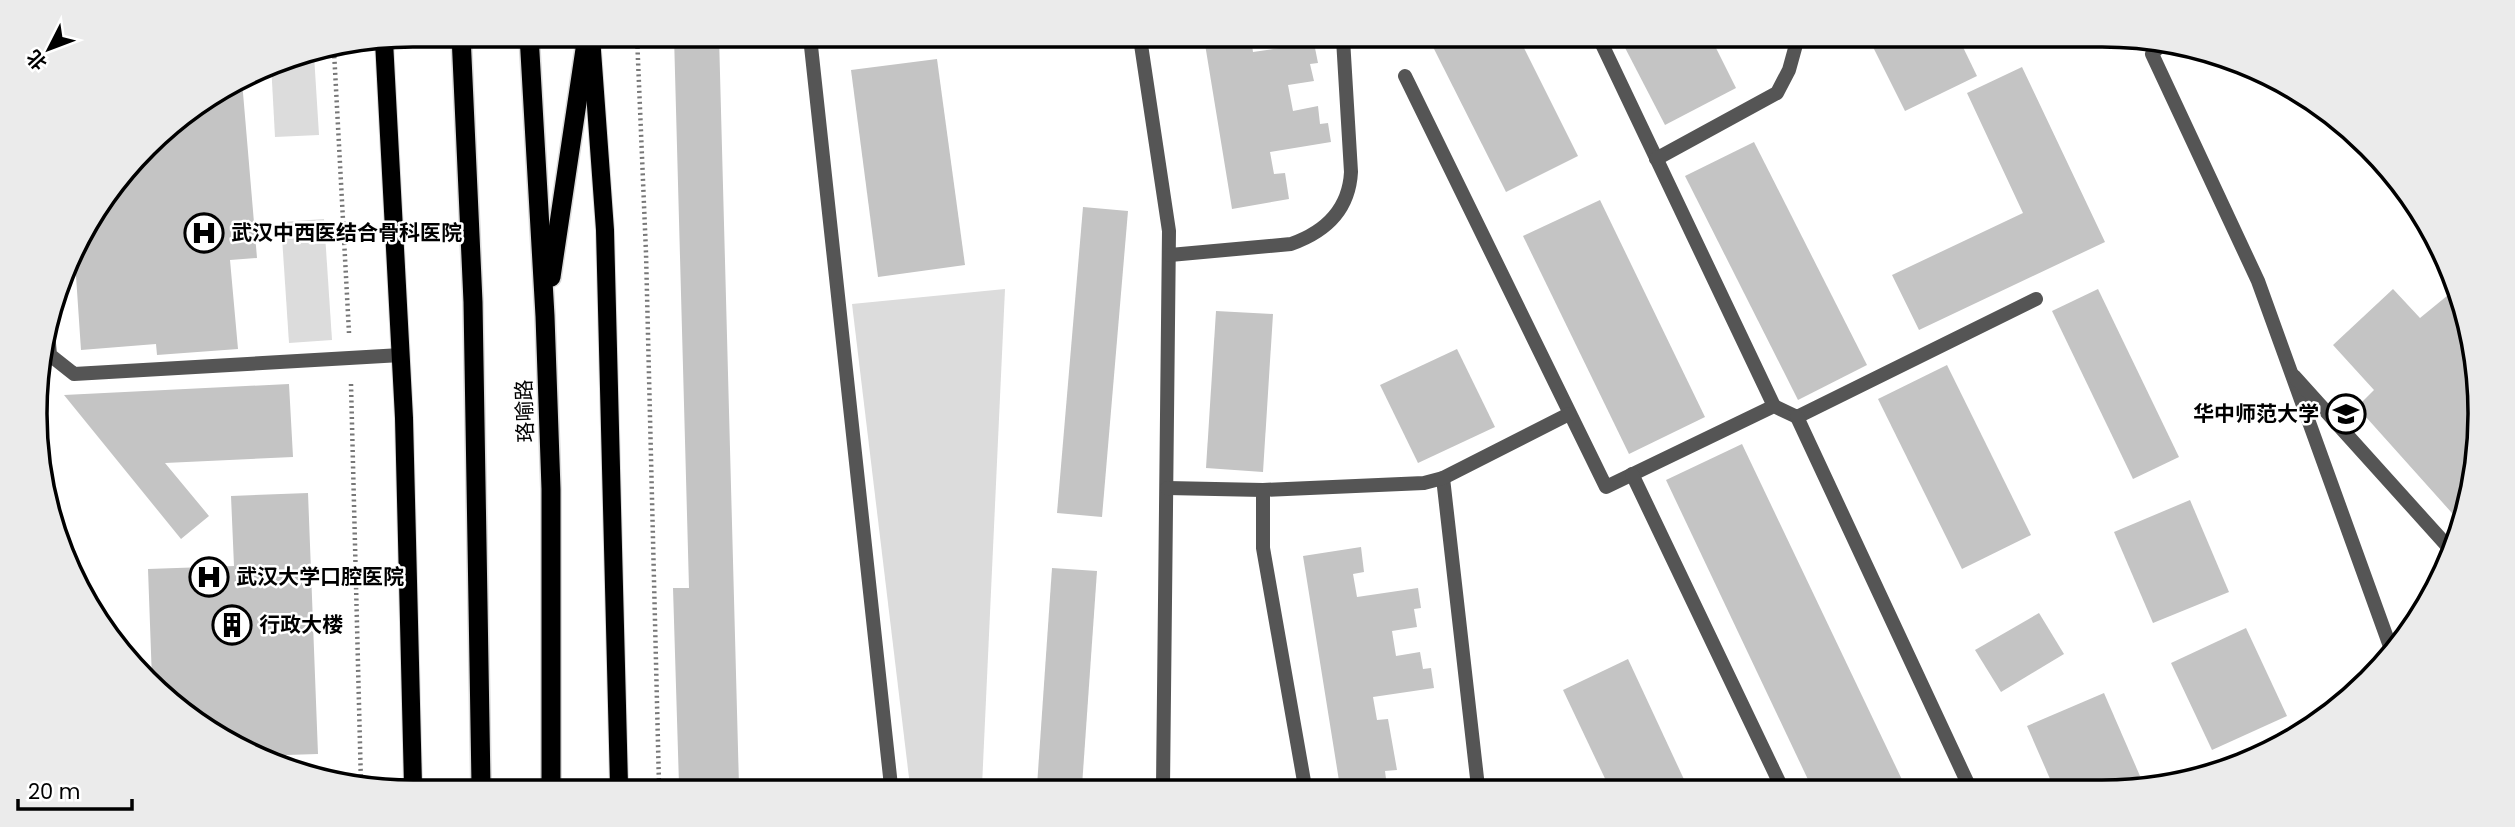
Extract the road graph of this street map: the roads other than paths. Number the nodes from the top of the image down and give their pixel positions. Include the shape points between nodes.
1 (462, 47) edge
2 (530, 47) edge
3 (587, 47) edge
4 (590, 47) edge
5 (811, 47) edge
6 (1141, 47) edge
7 (1343, 47) edge
8 (1603, 47) edge
9 (1795, 47) edge
10 (384, 48) edge
11 (2155, 51) edge
12 (1405, 76) dead end
13 (1656, 159) junction
14 (1170, 255) junction
15 (2036, 299) dead end
16 (545, 316) junction
17 (401, 355) junction
18 (52, 356) edge
19 (2288, 370) junction
20 (1774, 406) junction
21 (1569, 414) junction
22 (1797, 417) junction
23 (1632, 474) junction
24 (1443, 478) junction
25 (1167, 488) junction
26 (1263, 490) junction
27 (2444, 542) edge
28 (2388, 641) edge
29 (413, 780) edge
30 (481, 780) edge
31 (551, 780) edge
32 (619, 780) edge
33 (890, 780) edge
34 (1163, 780) edge
35 (1304, 780) edge
36 (1477, 780) edge
37 (1778, 780) edge
38 (1966, 780) edge

1 - 30 highway via 473,302
2 - 16 highway, 珞喻路
3 - 16 highway
4 - 32 main road via 605,230
5 - 33 street
6 - 14 street
7 - 14 street via 1350,191 1327,226 1291,244
8 - 13 street
9 - 13 street via 1777,93
10 - 17 main road
11 - 19 street via 2152,54 2258,281
12 - 21 street
13 - 20 street
14 - 25 street
15 - 22 street
16 - 31 highway, 珞喻路 via 551,489
17 - 18 street via 74,374
17 - 29 main road
19 - 27 street
19 - 28 street
20 - 22 street
20 - 23 street
21 - 23 street via 1606,487
21 - 24 street
22 - 38 street
23 - 37 street
24 - 26 street via 1407,484
24 - 36 street
25 - 26 street
25 - 34 street
26 - 35 street via 1263,548

